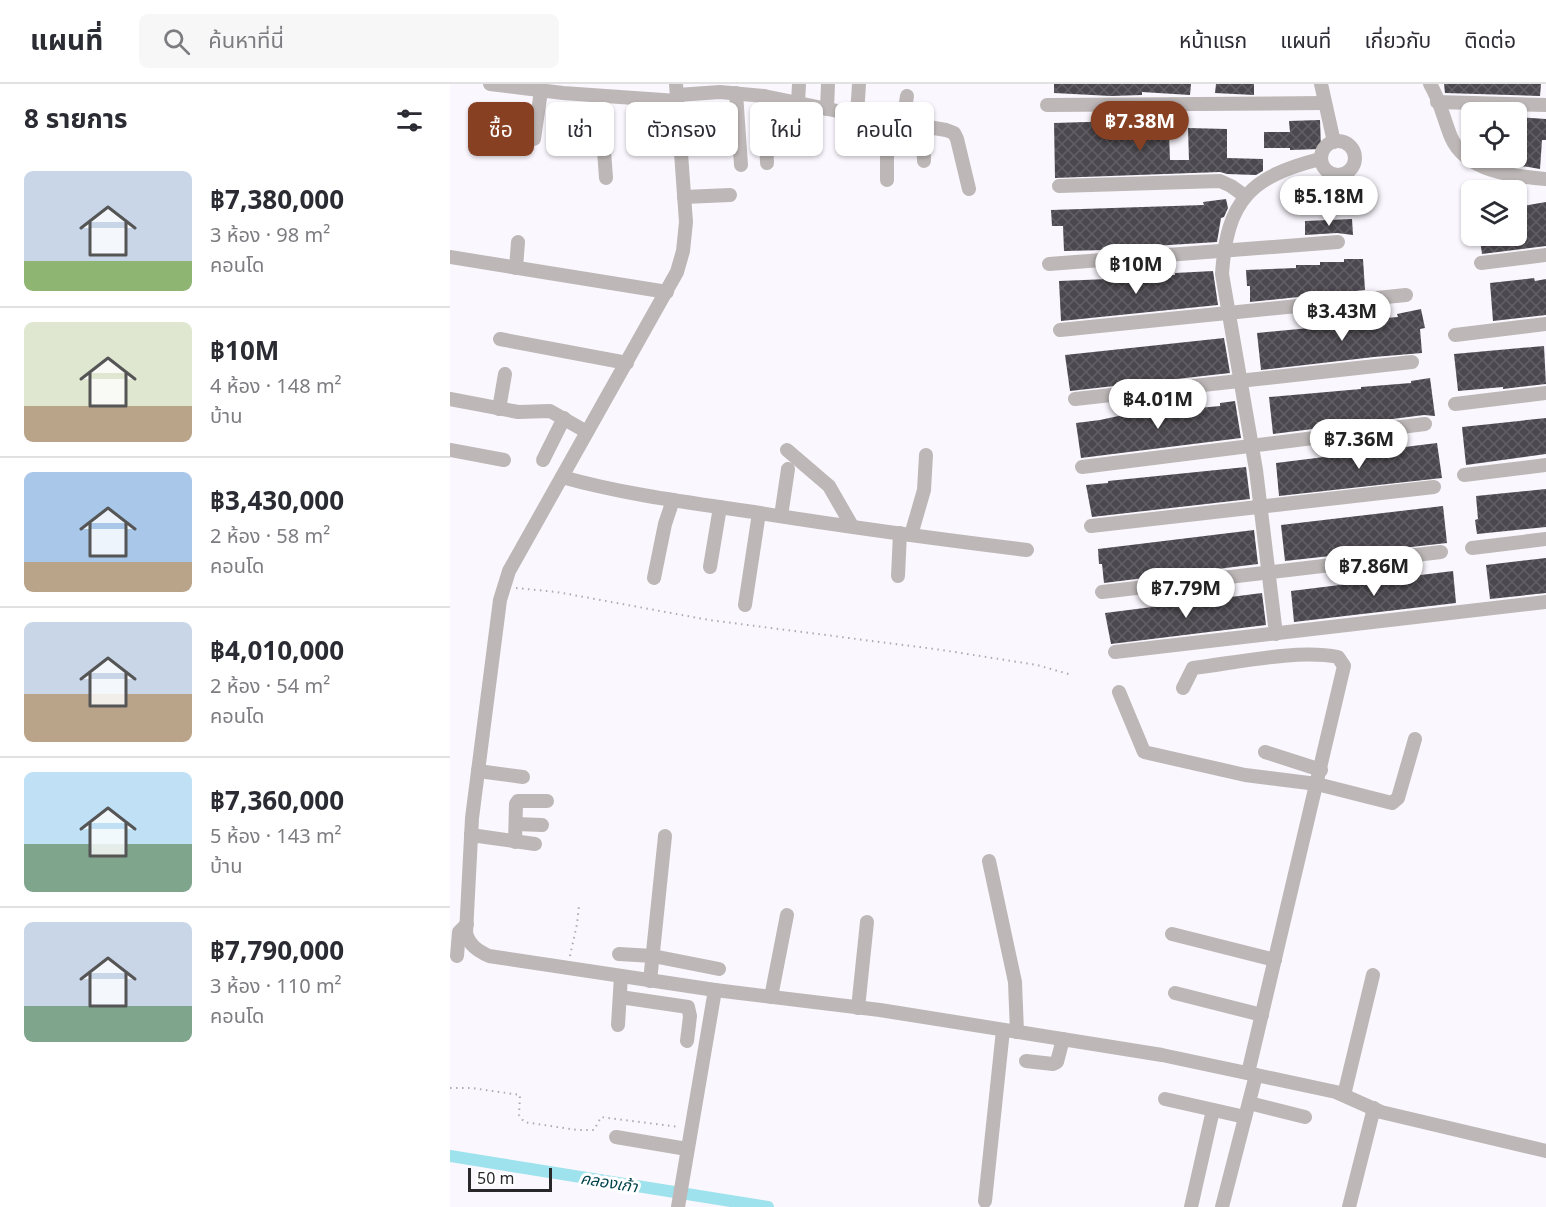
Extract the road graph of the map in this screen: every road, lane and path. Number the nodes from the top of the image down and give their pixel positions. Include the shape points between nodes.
1 (490, 84) edge
2 (799, 84) edge
3 (828, 84) edge
4 (859, 84) edge
5 (1320, 84) edge
6 (1430, 84) edge
7 (518, 86) edge
8 (541, 91) junction
9 (676, 93) edge
10 (736, 93) junction
11 (600, 96) junction
12 (764, 96) junction
13 (906, 96) dead end
14 (793, 102) edge
15 (798, 102) edge
16 (858, 102) edge
17 (905, 102) edge
18 (1437, 102) junction
19 (1324, 103) junction
20 (1047, 105) dead end
21 (1546, 105) edge
22 (823, 108) edge
23 (827, 109) junction
24 (835, 111) edge
25 (934, 128) edge
26 (534, 139) dead end
27 (1334, 142) junction
28 (682, 156) edge
29 (887, 156) edge
30 (924, 156) edge
31 (1320, 159) junction
32 (924, 161) dead end
33 (767, 163) dead end
34 (741, 165) dead end
35 (606, 178) dead end
36 (1546, 179) edge
37 (887, 180) dead end
38 (1059, 186) dead end
39 (969, 189) dead end
40 (730, 195) dead end
41 (1245, 196) junction
42 (684, 197) junction
43 (518, 242) dead end
44 (1338, 242) dead end
45 (1224, 251) junction
46 (1546, 255) edge
47 (450, 257) edge
48 (1481, 263) dead end
49 (1049, 264) dead end
50 (516, 268) junction
51 (667, 292) junction
52 (1406, 295) dead end
53 (1229, 313) junction
54 (1546, 324) edge
55 (1060, 330) dead end
56 (1455, 335) dead end
57 (500, 339) dead end
58 (1412, 362) dead end
59 (627, 363) junction
60 (506, 374) dead end
61 (1241, 381) junction
62 (1546, 393) edge
63 (450, 399) edge
64 (1075, 399) dead end
65 (1455, 404) dead end
66 (500, 409) junction
67 (564, 418) junction
68 (1425, 424) dead end
69 (587, 432) junction
70 (1252, 446) junction
71 (450, 450) edge
72 (787, 450) dead end
73 (926, 455) dead end
74 (504, 460) dead end
75 (543, 460) dead end
76 (1546, 465) edge
77 (1082, 467) dead end
78 (788, 469) dead end
79 (1464, 475) dead end
80 (562, 477) junction
81 (1434, 487) dead end
82 (673, 500) junction
83 (720, 507) junction
84 (1261, 507) junction
85 (759, 513) junction
86 (781, 516) junction
87 (852, 526) junction
88 (1091, 526) dead end
89 (906, 534) junction
90 (1546, 539) edge
91 (1472, 548) dead end
92 (1027, 550) dead end
93 (1441, 552) dead end
94 (710, 567) dead end
95 (1269, 572) junction
96 (898, 576) dead end
97 (654, 578) dead end
98 (504, 587) junction
99 (1102, 592) dead end
100 (1546, 602) edge
101 (746, 605) dead end
102 (1276, 633) junction
103 (1115, 652) dead end
104 (1072, 675) dead end
105 (1183, 688) dead end
106 (1119, 692) dead end
107 (1415, 739) dead end
108 (1265, 752) dead end
109 (1321, 770) junction
110 (478, 771) junction
111 (523, 777) dead end
112 (1317, 784) junction
113 (548, 801) dead end
114 (516, 824) junction
115 (543, 825) dead end
116 (471, 835) junction
117 (665, 836) dead end
118 (515, 842) junction
119 (535, 844) dead end
120 (989, 861) dead end
121 (579, 905) dead end
122 (787, 915) dead end
123 (867, 922) dead end
124 (467, 924) junction
125 (1172, 934) dead end
126 (481, 953) junction
127 (619, 954) dead end
128 (454, 956) edge
129 (653, 956) junction
130 (1275, 960) junction
131 (567, 968) junction
132 (719, 969) dead end
133 (1373, 975) dead end
134 (621, 976) junction
135 (650, 981) junction
136 (716, 990) junction
137 (1175, 993) dead end
138 (620, 997) junction
139 (771, 997) junction
140 (858, 1008) junction
141 (1262, 1015) junction
142 (618, 1025) dead end
143 (1010, 1031) junction
144 (1063, 1039) junction
145 (687, 1041) dead end
146 (1026, 1061) dead end
147 (1252, 1074) junction
148 (450, 1088) edge
149 (1344, 1095) junction
150 (1165, 1099) dead end
151 (1249, 1103) junction
152 (1374, 1108) junction
153 (1213, 1110) junction
154 (1245, 1117) junction
155 (1305, 1117) dead end
156 (691, 1129) junction
157 (616, 1137) dead end
158 (687, 1149) junction
159 (1546, 1151) edge
160 (985, 1201) dead end
161 (678, 1207) edge
162 (1191, 1207) edge
163 (1222, 1207) edge
164 (1349, 1207) edge

1 - 7 street
2 - 15 street
3 - 23 street
4 - 16 street
5 - 19 street
6 - 18 street
7 - 8 street
8 - 11 street
8 - 26 street
9 - 10 street
9 - 11 street
10 - 12 street
10 - 34 street
11 - 35 street
12 - 14 street
12 - 33 street
13 - 17 street
18 - 21 street
18 - 36 street via 1452,140 1475,163 1496,172
19 - 20 street
19 - 27 street
22 - 23 street
23 - 24 street
25 - 39 street via 954,133
27 - 31 street via 1324,148
27 - 31 street via 1344,142 1353,149 1355,160 1351,170 1342,175 1330,174
28 - 42 street
29 - 37 street
30 - 32 street
31 - 41 street via 1269,176
38 - 41 street via 1220,181
40 - 42 street
41 - 45 street via 1228,230
42 - 51 street via 687,222 683,251
43 - 50 street
44 - 45 street
45 - 49 street
45 - 53 street via 1222,274
46 - 48 street
47 - 50 street
50 - 51 street
51 - 59 street
52 - 53 street
53 - 55 street
53 - 61 street
54 - 56 street
57 - 59 street
58 - 61 street
59 - 69 street
60 - 66 street
61 - 64 street
61 - 70 street
62 - 65 street
63 - 66 street
66 - 67 street via 550,411
67 - 69 street
67 - 75 street
68 - 70 street
69 - 80 street
70 - 77 street
70 - 84 street
71 - 74 street
72 - 87 street via 829,486
73 - 89 street via 924,490
76 - 79 street
78 - 86 street
80 - 82 street
80 - 98 street via 509,571
81 - 84 street
82 - 83 street
82 - 97 street
83 - 85 street
83 - 94 street
84 - 88 street
84 - 95 street
85 - 86 street
85 - 101 street
86 - 87 street
87 - 89 street
89 - 92 street
89 - 96 street
90 - 91 street
93 - 95 street
95 - 99 street
95 - 102 street
98 - 104 path via 557,592 709,620 942,650 1037,665
98 - 110 street
100 - 102 street
102 - 103 street
105 - 109 street via 1193,668 1304,654 1338,657 1344,666
106 - 112 street via 1144,752 1245,775
107 - 112 street via 1398,798 1392,803
108 - 109 street
109 - 112 street
110 - 111 street
110 - 116 street
112 - 130 street
113 - 114 street via 518,801
114 - 115 street
114 - 118 street
116 - 118 street
116 - 124 street
117 - 129 street
118 - 119 street
120 - 143 street via 1015,982
121 - 131 path
122 - 139 street
123 - 140 street
124 - 126 street via 468,940
124 - 128 street via 459,932
125 - 130 street
126 - 128 street
126 - 131 street
127 - 129 street
129 - 132 street
129 - 135 street
130 - 141 street
131 - 134 street
133 - 149 street
134 - 135 street
134 - 138 street
135 - 136 street
136 - 139 street
136 - 156 street
137 - 141 street
138 - 142 street
138 - 145 street via 688,1007
139 - 140 street
140 - 143 street
141 - 147 street
143 - 144 street
143 - 160 street
144 - 146 street via 1057,1062
144 - 147 street
147 - 149 street
147 - 151 street
148 - 156 path via 520,1095 519,1115 524,1122 594,1130 601,1117
149 - 152 street
150 - 153 street
151 - 154 street
151 - 155 street
152 - 159 street
152 - 164 street
153 - 154 street
153 - 162 street
154 - 163 street
156 - 158 street
157 - 158 street
158 - 161 street

